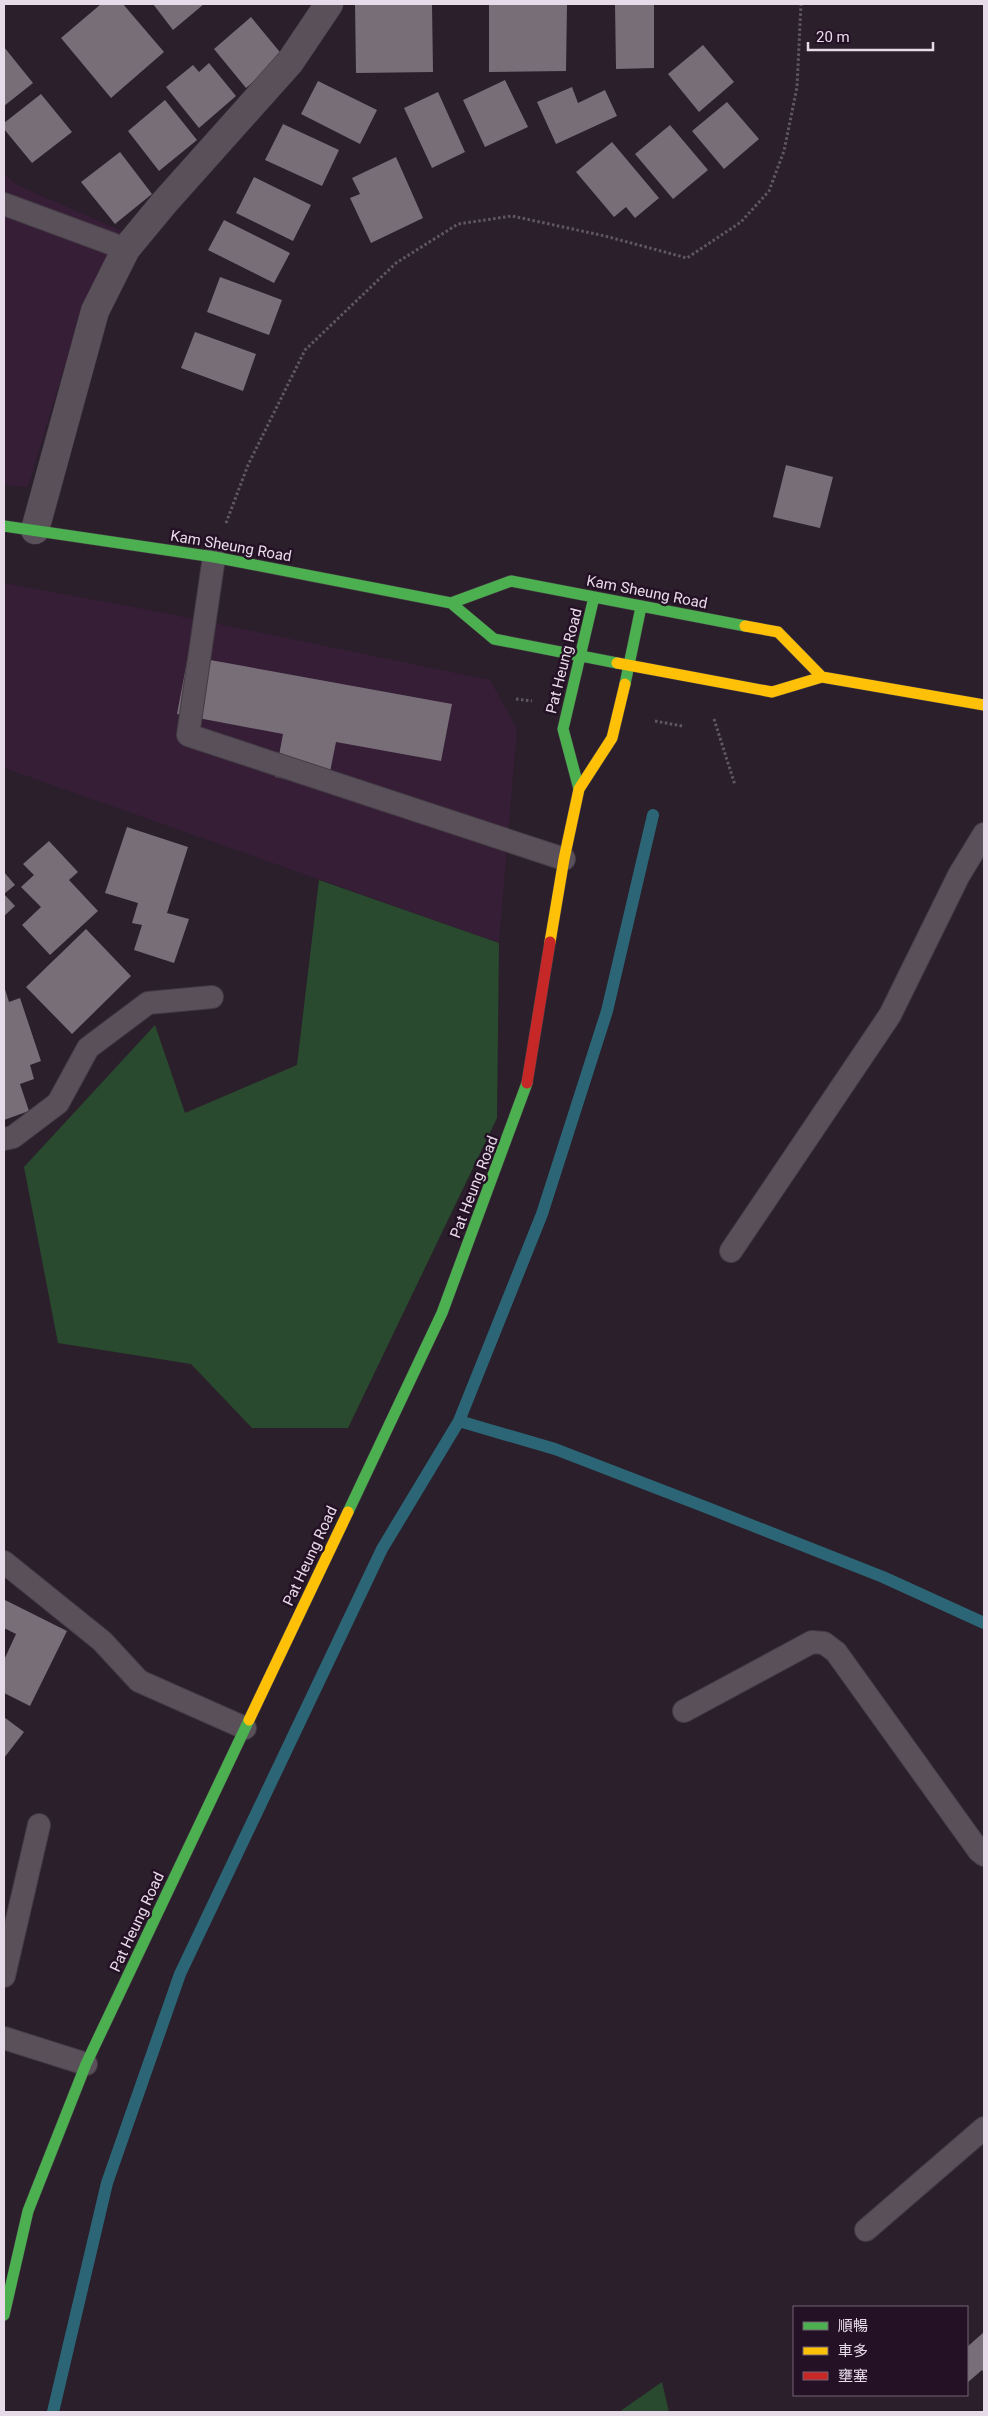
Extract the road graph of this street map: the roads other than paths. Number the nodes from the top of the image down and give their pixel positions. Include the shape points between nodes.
1 (329, 4) edge
2 (4, 204) edge
3 (126, 249) junction
4 (4, 526) edge
5 (35, 530) junction
6 (214, 557) junction
7 (594, 597) junction
8 (451, 603) junction
9 (641, 607) junction
10 (581, 656) junction
11 (630, 666) junction
12 (822, 677) junction
13 (984, 705) edge
14 (579, 789) junction
15 (984, 834) edge
16 (564, 859) junction
17 (212, 997) dead end
18 (4, 1139) edge
19 (731, 1251) dead end
20 (4, 1562) edge
21 (684, 1710) dead end
22 (245, 1728) junction
23 (39, 1825) dead end
24 (984, 1856) edge
25 (4, 1976) edge
26 (4, 2038) edge
27 (86, 2064) junction
28 (984, 2128) edge
29 (866, 2230) dead end
30 (4, 2315) edge

1 - 3 street via 290,62
2 - 3 lane
3 - 5 street via 95,311
4 - 5 main road, Kam Sheung Road
5 - 6 main road, Kam Sheung Road
6 - 8 main road, Kam Sheung Road
6 - 16 lane via 188,735
7 - 8 main road, Kam Sheung Road via 511,580
7 - 9 main road, Kam Sheung Road
7 - 10 main road, Pat Heung Road
8 - 10 main road, Kam Sheung Road via 494,639
9 - 11 main road, Pat Heung Road
9 - 12 main road, Kam Sheung Road via 778,632
10 - 11 main road, Kam Sheung Road
10 - 14 main road, Pat Heung Road via 562,730
11 - 12 main road, Kam Sheung Road via 772,692
11 - 14 main road, Pat Heung Road via 612,738
12 - 13 main road, Kam Sheung Road
14 - 16 main road, Pat Heung Road
15 - 19 lane via 890,1015
16 - 22 main road, Pat Heung Road via 526,1091 442,1313
17 - 18 lane via 148,1003 88,1048 58,1103 13,1137
20 - 22 lane via 102,1640 140,1681
21 - 24 lane via 812,1642 824,1643 836,1652
22 - 27 main road, Pat Heung Road
23 - 25 lane
26 - 27 lane
27 - 30 main road, Pat Heung Road via 28,2211
28 - 29 lane

